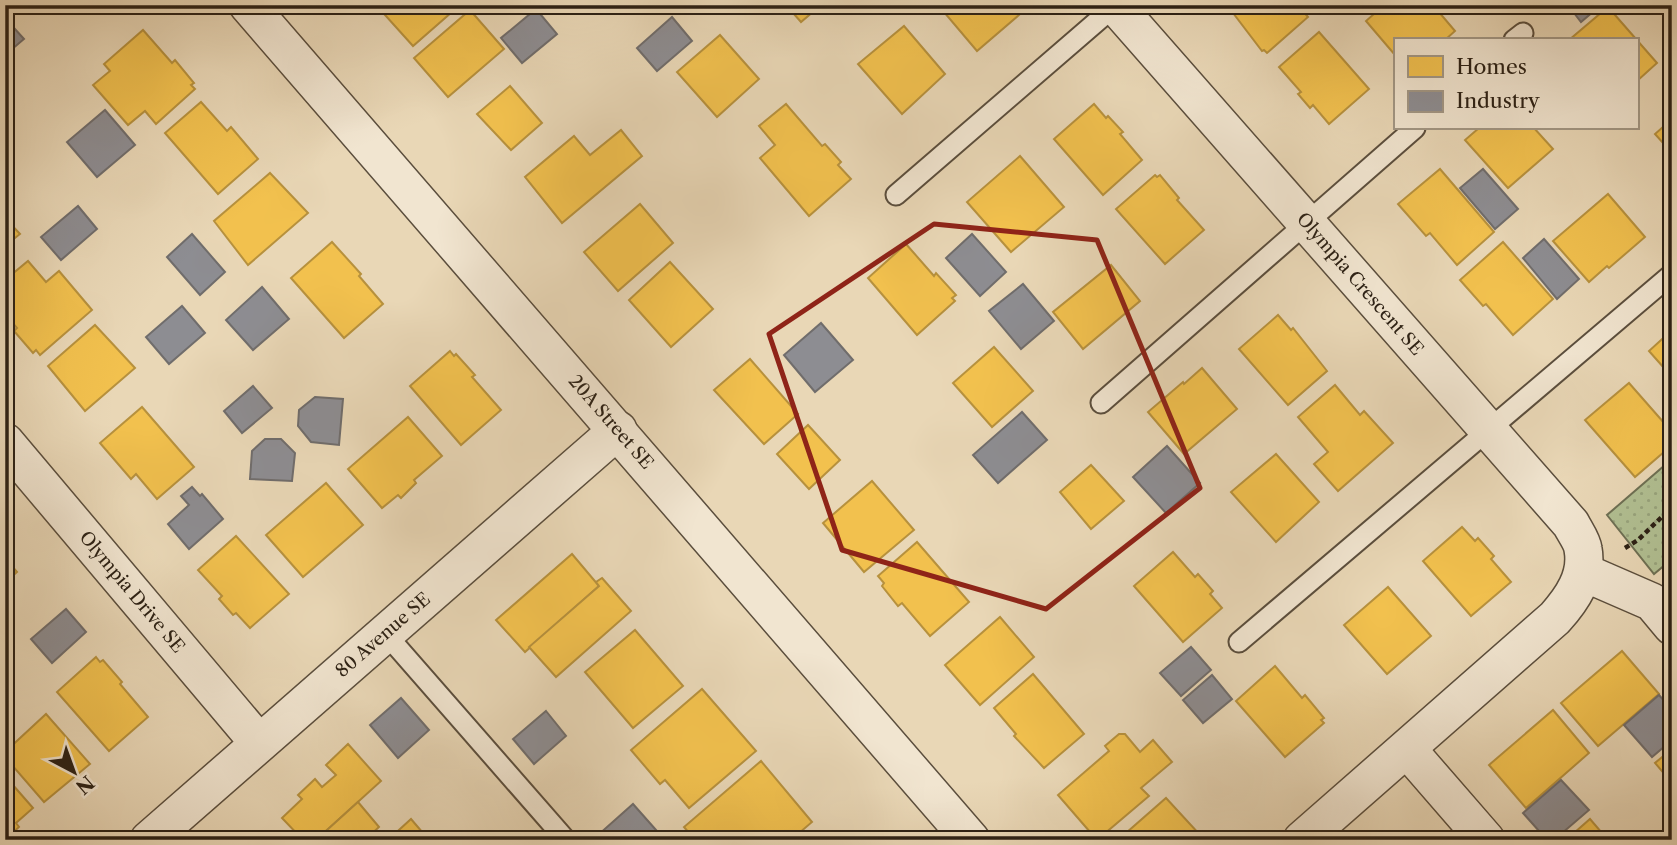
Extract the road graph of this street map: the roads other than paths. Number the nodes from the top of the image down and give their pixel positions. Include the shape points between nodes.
1 (248, 5) edge
2 (1116, 5) edge
3 (1413, 130) edge
4 (896, 195) dead end
5 (1306, 223) junction
6 (1672, 274) edge
7 (1101, 403) dead end
8 (618, 430) junction
9 (1488, 430) junction
10 (5, 442) edge
11 (1583, 572) junction
12 (1672, 626) edge
13 (385, 633) junction
14 (1239, 642) dead end
15 (259, 743) junction
16 (1407, 749) junction
17 (154, 838) edge
18 (566, 840) edge
19 (971, 840) edge
20 (1302, 840) edge
21 (1486, 840) edge

1 - 8 street, 20A Street SE
2 - 4 lane
2 - 5 street, Olympia Crescent SE
3 - 5 lane
5 - 7 lane
5 - 9 street, Olympia Crescent SE
6 - 9 lane
8 - 13 street, 80 Avenue SE
8 - 19 street, 20A Street SE
9 - 11 street, Olympia Crescent SE via 1572,524 1583,548
9 - 14 lane
10 - 15 street, Olympia Drive SE
11 - 12 street via 1652,602
11 - 16 street via 1573,599 1555,618
13 - 15 street, 80 Avenue SE
13 - 18 lane
15 - 17 street, 80 Avenue SE
16 - 20 street
16 - 21 street

